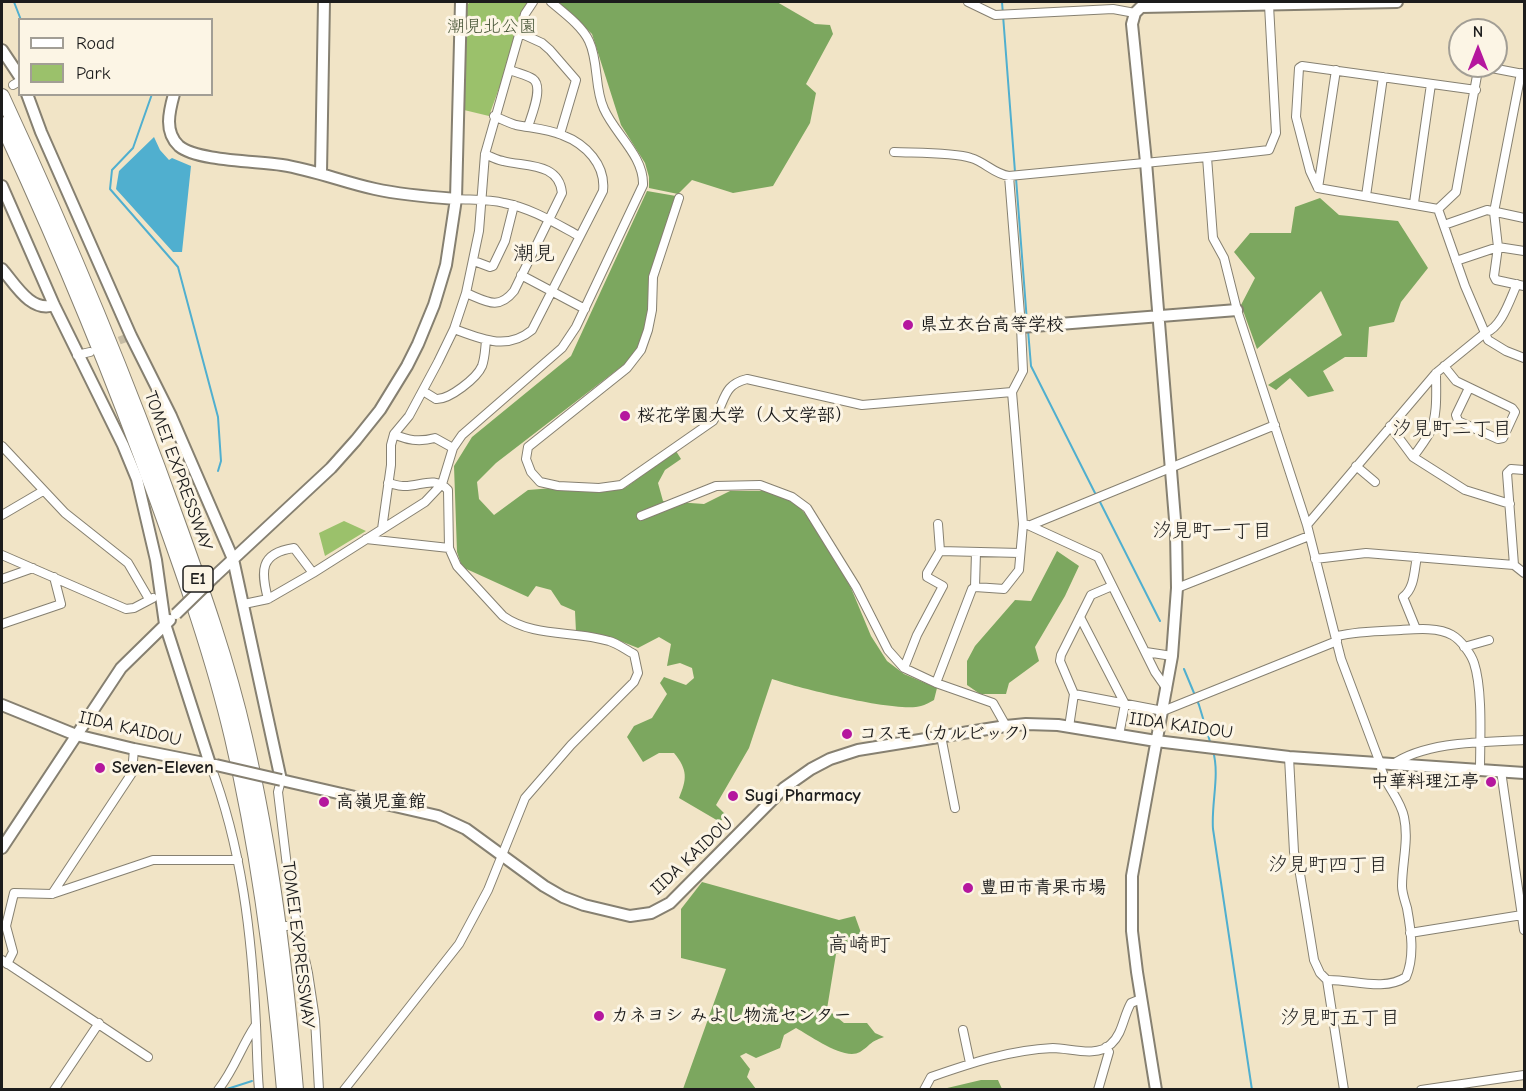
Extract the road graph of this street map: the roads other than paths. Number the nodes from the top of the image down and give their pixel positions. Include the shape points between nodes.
1 (324, 2) edge
2 (460, 2) edge
3 (533, 2) edge
4 (551, 2) edge
5 (968, 2) edge
6 (1397, 2) edge
7 (1269, 5) junction
8 (1137, 7) edge
9 (520, 33) junction
10 (2, 50) edge
11 (510, 70) junction
12 (1336, 70) junction
13 (1523, 74) edge
14 (1383, 77) junction
15 (17, 81) edge
16 (1431, 84) junction
17 (1476, 90) junction
18 (2, 96) edge
19 (28, 96) edge
20 (173, 96) edge
21 (494, 116) junction
22 (2, 124) edge
23 (528, 127) junction
24 (560, 134) junction
25 (894, 152) dead end
26 (485, 154) junction
27 (1207, 158) junction
28 (1146, 162) junction
29 (321, 173) junction
30 (1009, 176) junction
31 (2, 186) edge
32 (1318, 188) junction
33 (1366, 196) junction
34 (679, 198) dead end
35 (456, 199) junction
36 (482, 200) junction
37 (1414, 204) junction
38 (514, 205) junction
39 (1438, 209) junction
40 (1494, 212) junction
41 (1524, 218) edge
42 (548, 219) junction
43 (1444, 225) junction
44 (579, 236) junction
45 (1498, 247) junction
46 (1524, 251) edge
47 (474, 261) junction
48 (1456, 261) junction
49 (2, 269) edge
50 (521, 275) junction
51 (1521, 285) edge
52 (551, 292) junction
53 (466, 293) junction
54 (54, 305) junction
55 (585, 309) junction
56 (1237, 310) junction
57 (1157, 318) junction
58 (1021, 327) junction
59 (454, 329) junction
60 (1485, 333) junction
61 (486, 341) junction
62 (90, 352) dead end
63 (77, 355) junction
64 (1524, 358) edge
65 (1444, 366) junction
66 (1436, 373) junction
67 (1469, 388) junction
68 (423, 392) junction
69 (1012, 392) junction
70 (1275, 425) junction
71 (1390, 426) junction
72 (394, 434) junction
73 (2, 446) edge
74 (453, 448) junction
75 (1413, 457) junction
76 (1356, 466) junction
77 (1171, 468) junction
78 (1524, 470) edge
79 (1375, 482) dead end
80 (388, 483) junction
81 (442, 484) junction
82 (44, 491) junction
83 (1510, 504) junction
84 (2, 515) edge
85 (641, 516) dead end
86 (938, 524) dead end
87 (1027, 524) junction
88 (1307, 525) junction
89 (382, 529) junction
90 (1310, 537) junction
91 (366, 539) junction
92 (450, 548) junction
93 (940, 551) junction
94 (976, 552) junction
95 (1020, 553) junction
96 (2, 555) edge
97 (1416, 557) junction
98 (233, 559) junction
99 (1315, 559) junction
100 (1514, 565) junction
101 (33, 568) junction
102 (314, 573) junction
103 (1524, 573) edge
104 (54, 577) junction
105 (2, 579) edge
106 (1112, 586) junction
107 (975, 587) junction
108 (1177, 588) junction
109 (155, 598) junction
110 (268, 599) junction
111 (244, 604) junction
112 (1080, 617) junction
113 (2, 624) edge
114 (165, 624) junction
115 (1416, 629) junction
116 (1337, 638) junction
117 (1489, 640) dead end
118 (1464, 646) junction
119 (1146, 652) junction
120 (1172, 656) junction
121 (904, 668) junction
122 (936, 683) junction
123 (1167, 689) junction
124 (1074, 694) junction
125 (1125, 704) junction
126 (2, 705) edge
127 (1163, 711) junction
128 (1006, 726) junction
129 (1069, 727) junction
130 (76, 735) junction
131 (1119, 735) junction
132 (941, 736) junction
133 (1524, 740) edge
134 (1156, 741) junction
135 (1480, 742) junction
136 (134, 749) junction
137 (1288, 757) junction
138 (1380, 763) junction
139 (213, 765) junction
140 (1392, 765) junction
141 (1480, 770) junction
142 (1501, 771) junction
143 (1524, 772) edge
144 (280, 780) junction
145 (955, 808) dead end
146 (2, 848) edge
147 (502, 855) junction
148 (238, 860) junction
149 (52, 894) junction
150 (1522, 915) junction
151 (298, 925) junction
152 (286, 926) dead end
153 (1524, 930) edge
154 (1410, 933) junction
155 (4, 962) edge
156 (1327, 980) junction
157 (1141, 999) junction
158 (99, 1023) junction
159 (256, 1025) junction
160 (963, 1030) dead end
161 (1107, 1047) junction
162 (148, 1057) dead end
163 (970, 1063) junction
164 (1524, 1075) edge
165 (54, 1089) edge
166 (218, 1089) edge
167 (259, 1089) edge
168 (284, 1089) edge
169 (296, 1089) edge
170 (319, 1089) edge
171 (344, 1089) edge
172 (924, 1089) edge
173 (1098, 1089) edge
174 (1156, 1089) edge
175 (1344, 1089) edge
176 (1421, 1089) edge

1 - 29 street
2 - 35 street
3 - 9 street
4 - 55 street via 583,31 590,43 603,106 643,172 643,185
5 - 8 street via 995,15
6 - 7 street
7 - 8 street
7 - 27 street via 1276,133 1269,150
8 - 28 street via 1132,24
9 - 11 street
9 - 24 street via 550,50 576,80
10 - 15 street
11 - 21 street
11 - 23 street via 537,84
12 - 14 street
12 - 32 street
12 - 32 street via 1299,68 1296,117
13 - 17 street via 1481,66
13 - 40 street
14 - 16 street
14 - 33 street
16 - 17 street
16 - 37 street
17 - 39 street via 1456,192
18 - 169 highway, TOMEI EXPRESSWAY / E1 via 105,329 219,641 245,736 270,867
19 - 98 street
20 - 29 street via 169,125 175,141 186,151
21 - 23 street
21 - 26 street
22 - 168 highway, TOMEI EXPRESSWAY / E1 via 114,384 206,644 231,737 256,858
23 - 24 street
24 - 44 street via 586,150 603,177 603,191
25 - 30 street via 969,157 999,175
26 - 36 street
26 - 42 street via 502,161 535,165 555,175 562,193
27 - 28 street
27 - 56 street via 1211,231 1224,258
28 - 30 street
28 - 57 street
29 - 35 street via 376,189
30 - 58 street
31 - 54 street
32 - 33 street
33 - 37 street
34 - 69 street via 653,277 652,310 641,350 627,368 528,447 526,459 540,482 599,488 621,485 713,421 734,382 747,379 862,405
35 - 36 street
35 - 98 street via 446,264 434,305 389,396 331,468
36 - 38 street
36 - 47 street
37 - 39 street
38 - 42 street
38 - 47 street via 506,241 493,266
39 - 43 street
40 - 41 street
40 - 43 street via 1484,210
40 - 45 street
42 - 44 street
42 - 50 street
43 - 48 street
44 - 52 street
45 - 46 street
45 - 48 street
45 - 51 street via 1494,276
47 - 53 street
48 - 60 street
49 - 54 street via 32,303 45,308
50 - 52 street
50 - 53 street via 514,291 502,302 489,303
51 - 60 street via 1498,323
52 - 55 street
52 - 61 street via 528,334 511,342
53 - 59 street
54 - 63 street
55 - 74 street via 562,348 462,435
56 - 57 street
56 - 70 street
57 - 58 street
57 - 77 street
58 - 69 street via 1023,371
59 - 61 street
59 - 68 street
60 - 64 street via 1488,340
60 - 65 street
61 - 68 street via 479,372 450,397 436,399
62 - 63 street
63 - 109 street via 137,478 156,561
65 - 66 street
65 - 67 street via 1456,381
66 - 71 street
66 - 75 street via 1432,424
67 - 67 street via 1515,412 1503,438 1498,440 1458,421 1456,416
68 - 72 street
69 - 87 street
70 - 77 street
70 - 88 street
71 - 75 street
71 - 76 street
72 - 74 street via 406,440 435,438
72 - 80 street
73 - 82 street
74 - 81 street
75 - 83 street via 1465,490
76 - 79 street
76 - 88 street
77 - 87 street
77 - 108 street
78 - 83 street via 1511,469 1507,473
80 - 81 street via 402,487 435,481
80 - 89 street
81 - 89 street via 426,502
81 - 92 street via 448,490
82 - 84 street
82 - 109 street via 91,535 128,562
83 - 100 street
85 - 121 street via 716,486 760,484 792,497 807,508 856,587 888,650
86 - 93 street
87 - 95 street
87 - 106 street via 1098,557
88 - 90 street
89 - 91 street
90 - 99 street
90 - 108 street
91 - 92 street
91 - 102 street
92 - 147 street via 458,566 492,606 512,622 531,629 610,641 634,654 637,666 634,682 525,798
93 - 94 street
93 - 121 street via 927,577 943,586
94 - 95 street
94 - 107 street
95 - 107 street via 1019,570 1006,588
96 - 101 street
97 - 99 street via 1366,553
97 - 100 street
97 - 115 street via 1411,586 1403,597
98 - 111 street
98 - 114 street, bridge
99 - 116 street
100 - 103 street
101 - 104 street
101 - 105 street
102 - 110 street
102 - 110 street via 294,548 285,549 264,566
104 - 109 street via 126,609
104 - 113 street via 61,604
106 - 112 street via 1091,595
106 - 119 street
107 - 122 street
108 - 120 street
109 - 114 street
110 - 111 street
111 - 144 street
112 - 124 street via 1060,660
112 - 125 street
114 - 130 street via 121,668
114 - 139 street
115 - 116 street via 1357,632
115 - 118 street via 1445,632
116 - 127 street
116 - 138 street
117 - 118 street
118 - 135 street via 1478,683
119 - 120 street
119 - 123 street
120 - 123 street
121 - 122 street
122 - 128 street via 993,703
123 - 127 street
124 - 125 street
124 - 129 street
125 - 127 street
125 - 131 street
126 - 130 street, IIDA KAIDOU
127 - 134 street
128 - 129 street, IIDA KAIDOU
128 - 132 street, IIDA KAIDOU
129 - 131 street, IIDA KAIDOU
130 - 136 street, IIDA KAIDOU
130 - 146 street
131 - 134 street, IIDA KAIDOU
132 - 145 street
132 - 147 street, IIDA KAIDOU via 858,750 812,769 784,788 670,903 645,914 623,915 562,897
133 - 135 street
134 - 137 street, IIDA KAIDOU
134 - 157 street via 1132,876 1132,931
135 - 140 street via 1403,757
135 - 141 street
136 - 139 street, IIDA KAIDOU
136 - 149 street via 132,773
137 - 138 street, IIDA KAIDOU
137 - 156 street via 1294,852 1314,960
138 - 140 street, IIDA KAIDOU
138 - 154 street via 1381,775 1401,805 1404,817 1407,835 1402,887
139 - 144 street, IIDA KAIDOU, bridge
139 - 148 street
140 - 141 street, IIDA KAIDOU
141 - 142 street, IIDA KAIDOU
142 - 143 street, IIDA KAIDOU
142 - 150 street
144 - 147 street, IIDA KAIDOU via 438,816 466,829
144 - 151 street via 278,792 290,891
147 - 171 street via 459,944
148 - 149 street via 153,860
148 - 159 street via 252,931
149 - 155 street via 14,893 6,926 13,952
150 - 153 street
150 - 154 street
151 - 152 street
151 - 170 street via 315,1019
154 - 156 street via 1411,961 1402,980
155 - 158 street
156 - 175 street
157 - 161 street via 1131,1003 1121,1032
157 - 174 street
158 - 162 street
158 - 165 street
159 - 166 street
159 - 167 street
160 - 163 street
161 - 163 street via 1092,1051 1022,1051
161 - 173 street via 1109,1052
163 - 172 street via 931,1077
164 - 176 street

